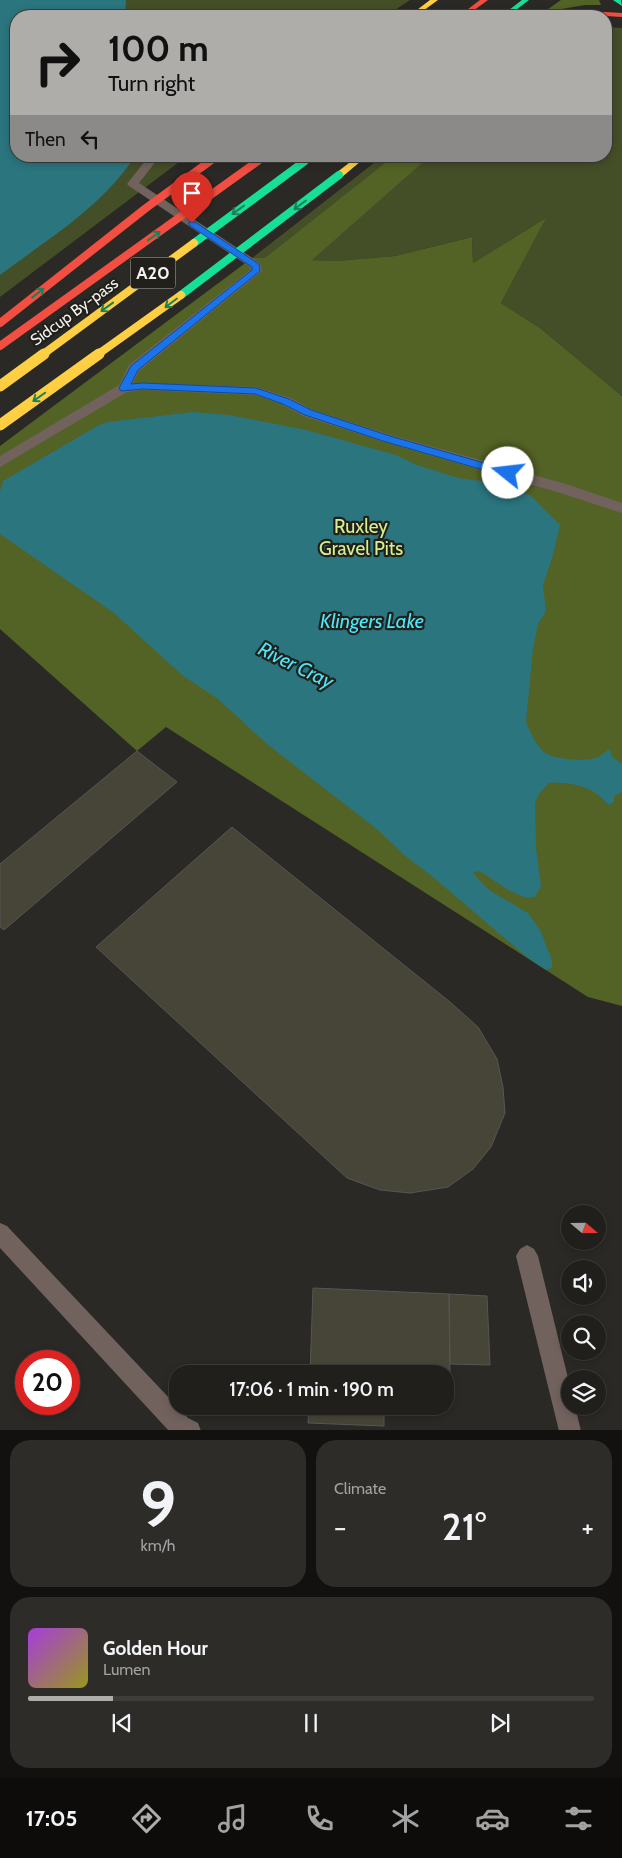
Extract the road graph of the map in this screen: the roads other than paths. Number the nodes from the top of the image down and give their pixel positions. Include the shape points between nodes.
1 (435, 0) edge
2 (485, 0) edge
3 (526, 0) edge
4 (616, 0) edge
5 (622, 4) edge
6 (421, 10) edge
7 (471, 10) edge
8 (512, 10) edge
9 (150, 162) edge
10 (209, 162) edge
11 (257, 162) edge
12 (303, 162) edge
13 (355, 162) edge
14 (0, 323) edge
15 (0, 346) edge
16 (0, 386) edge
17 (124, 388) junction
18 (0, 425) edge
19 (0, 462) edge
20 (622, 508) edge
21 (0, 1233) edge
22 (527, 1256) dead end
23 (190, 1430) edge
24 (570, 1430) edge

1 - 6 main road
2 - 7 main road
3 - 8 main road
4 - 5 main road
9 - 17 lane via 133,184 256,266 256,271 134,368
14 -> 10 main road, bridge
15 -> 11 main road, Sidcup By-pass / A20, bridge
12 -> 16 main road, Sidcup By-pass / A20, bridge
13 -> 18 main road, A20, bridge via 143,324
17 - 19 lane
17 - 20 lane via 256,391 386,438
21 - 23 lane via 180,1426
22 - 24 lane

